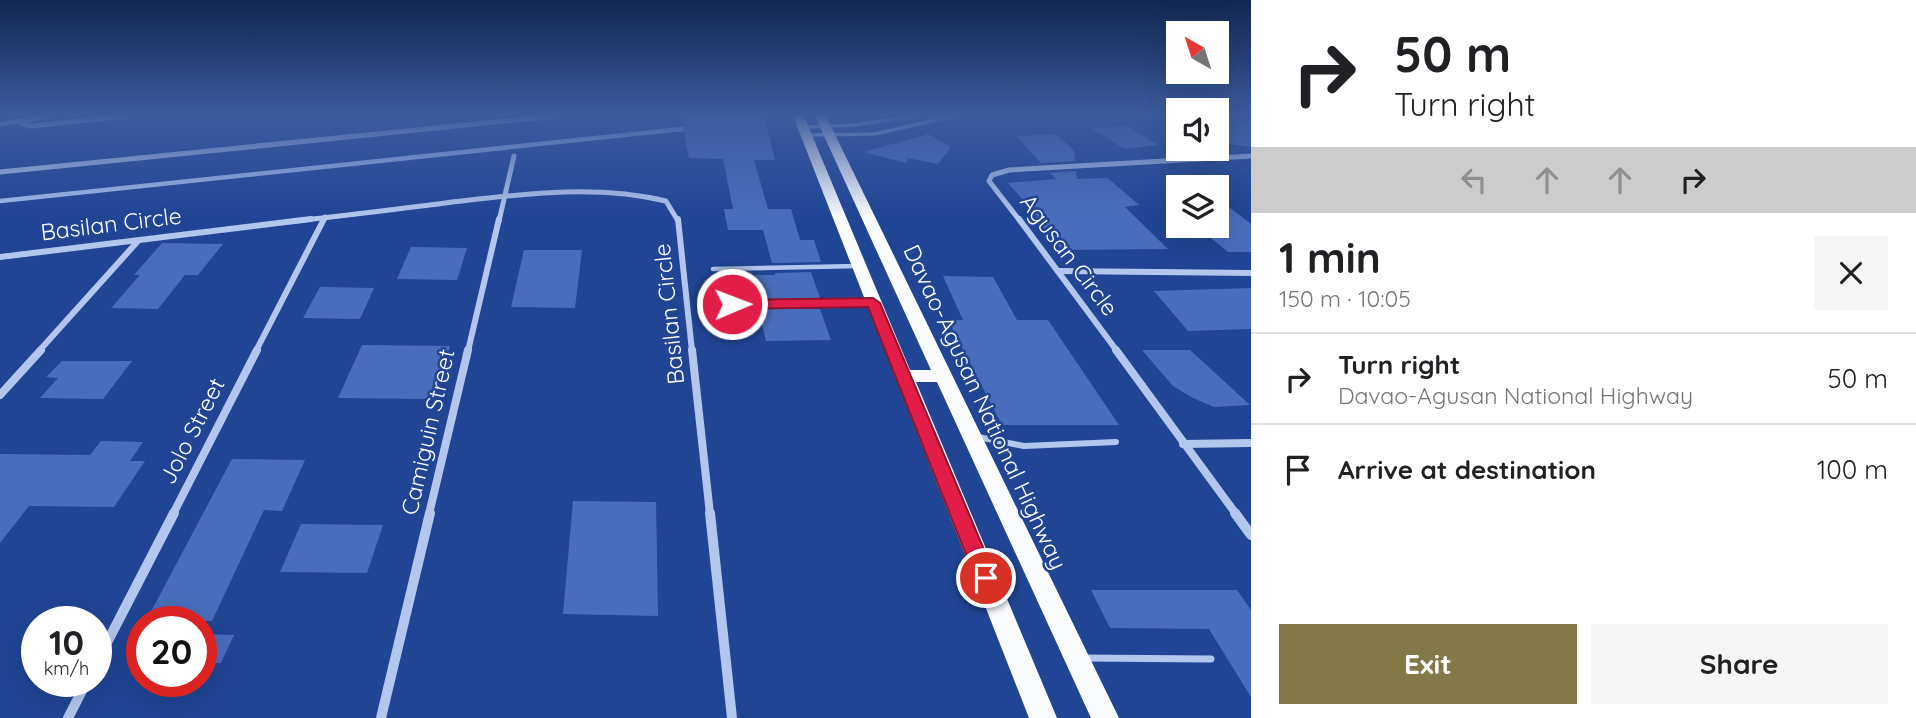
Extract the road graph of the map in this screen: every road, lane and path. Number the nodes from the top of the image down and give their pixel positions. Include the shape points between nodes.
1 (223, 150) edge
2 (812, 150) edge
3 (836, 150) edge
4 (514, 156) dead end
5 (1251, 156) edge
6 (0, 172) edge
7 (504, 196) junction
8 (325, 217) junction
9 (139, 241) junction
10 (0, 257) edge
11 (859, 266) junction
12 (713, 269) dead end
13 (1059, 271) junction
14 (1251, 273) edge
15 (873, 303) junction
16 (732, 304) dead end
17 (903, 376) junction
18 (944, 376) junction
19 (0, 395) edge
20 (972, 435) junction
21 (1116, 442) dead end
22 (1251, 443) edge
23 (1183, 444) junction
24 (1251, 535) edge
25 (112, 633) edge
26 (1077, 657) junction
27 (1211, 659) dead end
28 (79, 697) edge
29 (68, 718) edge
30 (381, 718) edge
31 (732, 718) edge
32 (1043, 718) edge
33 (1105, 718) edge

1 - 6 street
2 - 11 main road
3 - 18 main road, Davao-Agusan National Highway
4 - 7 street, Camiguin Street
5 - 13 street, Agusan Circle via 1009,170 992,175 991,185
7 - 8 street, Basilan Circle
7 - 30 street, Camiguin Street
7 - 31 street, Basilan Circle via 598,191 638,194 666,201 678,218
8 - 9 street, Basilan Circle
8 - 25 street, Jolo Street
9 - 10 street, Basilan Circle
9 - 19 street
11 - 12 lane
11 - 15 main road
13 - 14 street
13 - 23 street, Agusan Circle
15 - 16 lane
15 - 17 main road
17 - 18 main road
17 - 32 main road
18 - 20 main road, Davao-Agusan National Highway
20 - 21 lane via 1024,446
20 - 26 main road, Davao-Agusan National Highway
22 - 23 street
23 - 24 street, Agusan Circle
26 - 27 lane
26 - 33 main road, Davao-Agusan National Highway
28 - 29 street

